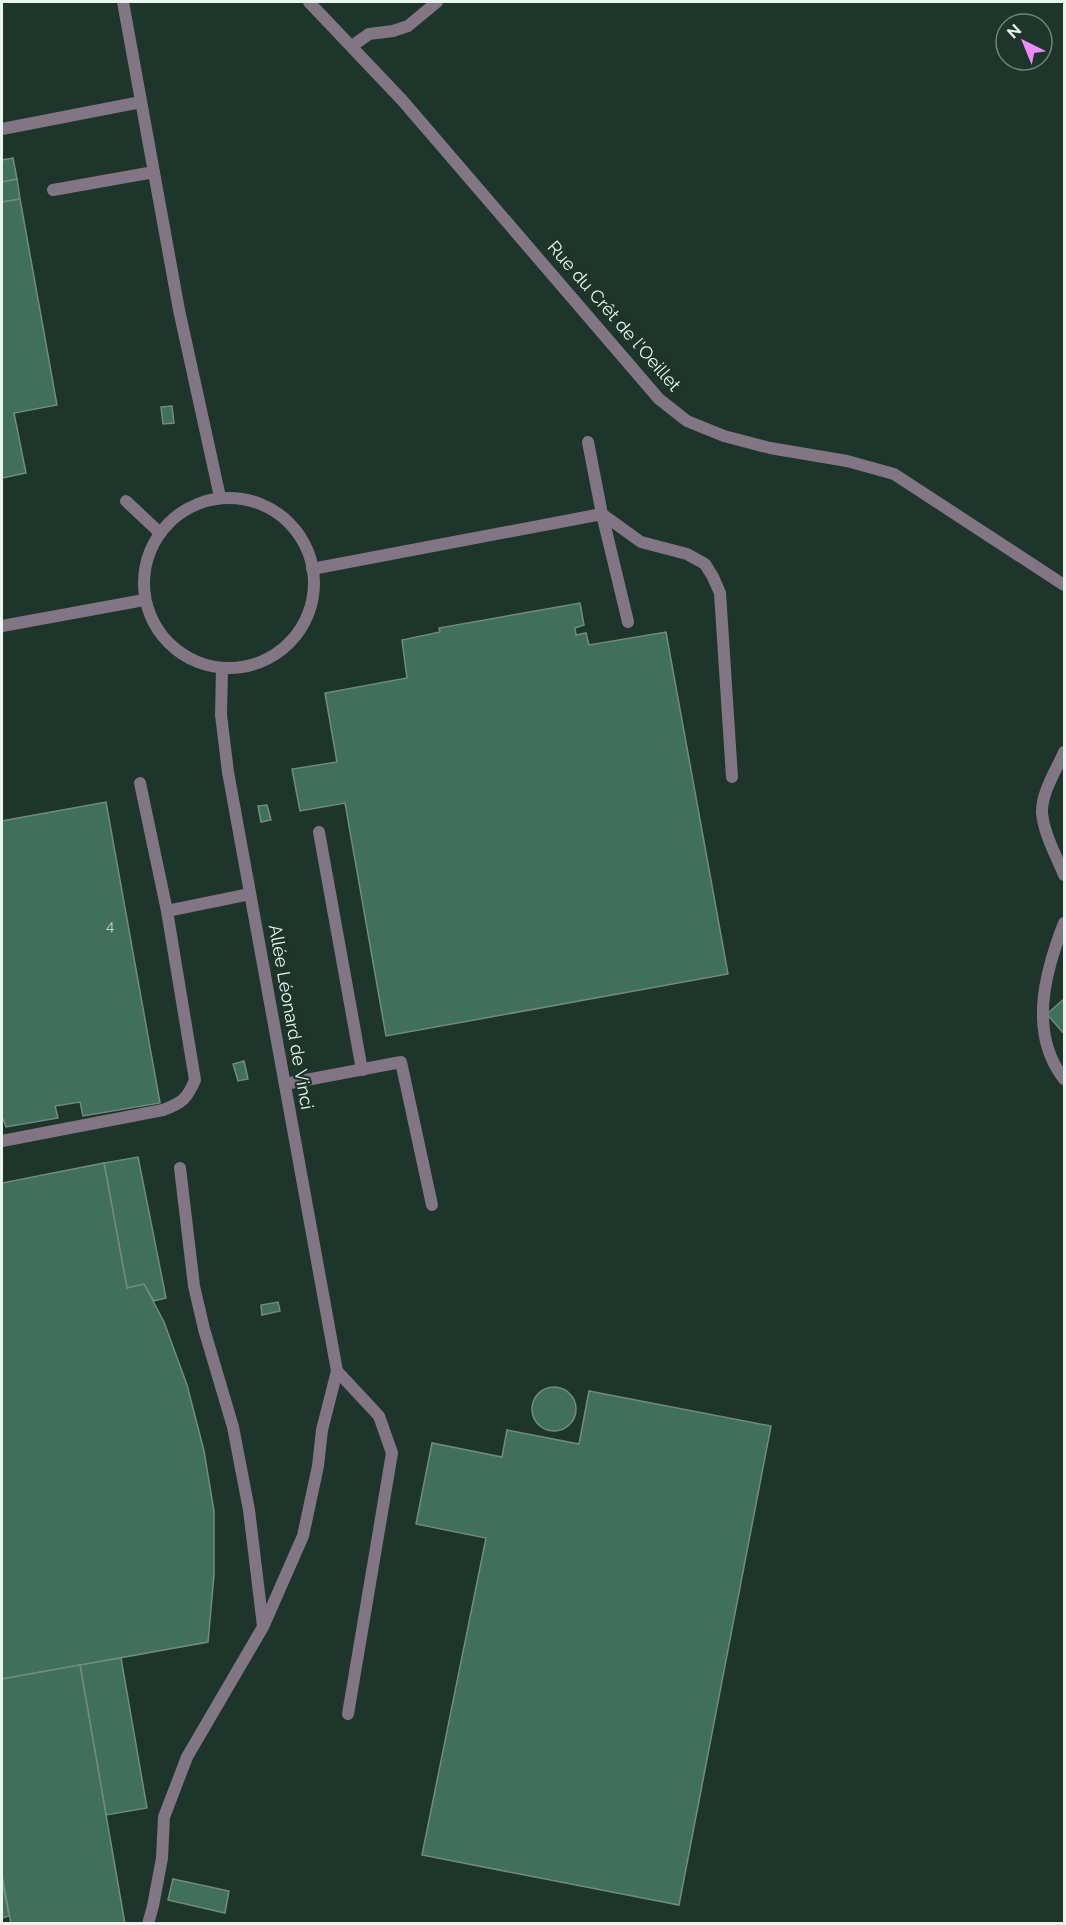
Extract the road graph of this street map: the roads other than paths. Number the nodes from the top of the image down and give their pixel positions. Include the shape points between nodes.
1 (123, 2) edge
2 (309, 2) edge
3 (437, 2) edge
4 (352, 46) junction
5 (141, 102) junction
6 (2, 129) edge
7 (154, 172) junction
8 (53, 190) dead end
9 (588, 442) dead end
10 (220, 497) junction
11 (126, 501) dead end
12 (602, 514) junction
13 (160, 533) junction
14 (312, 569) junction
15 (1065, 585) edge
16 (144, 600) junction
17 (628, 622) dead end
18 (2, 626) edge
19 (222, 669) junction
20 (1065, 752) edge
21 (732, 777) dead end
22 (140, 783) dead end
23 (319, 832) dead end
24 (1065, 874) edge
25 (250, 894) junction
26 (167, 911) junction
27 (1065, 923) edge
28 (362, 1070) junction
29 (1065, 1079) edge
30 (285, 1084) junction
31 (2, 1141) edge
32 (180, 1168) dead end
33 (432, 1204) dead end
34 (337, 1371) junction
35 (263, 1627) junction
36 (348, 1714) dead end
37 (148, 1923) edge

1 - 5 street
2 - 4 street, Rue du Crêt de l'Oeillet
3 - 4 street via 408,26 369,34
4 - 15 street, Rue du Crêt de l'Oeillet via 659,399 687,421 770,448 847,461 894,474
5 - 6 street
5 - 7 street
7 - 8 street
7 - 10 street
9 - 12 street
10 - 13 street via 192,505 168,521
10 - 14 street via 248,499 274,510 296,529 309,553
11 - 13 street
12 - 14 street
12 - 17 street
12 - 21 street via 641,542 687,554 705,564 713,577 720,593
13 - 16 street via 143,571
14 - 19 street via 315,581 310,610 297,635 276,654 259,662
16 - 18 street
16 - 19 street via 154,626 171,647 195,662
19 - 25 street, Allée Léonard de Vinci via 223,738
20 - 24 street via 1042,811
22 - 26 street
23 - 28 street
25 - 26 street
25 - 30 street, Allée Léonard de Vinci
26 - 31 street via 195,1080 189,1095 163,1110
27 - 29 street via 1052,957 1043,1022 1053,1062
28 - 30 street
28 - 33 street via 401,1062
30 - 34 street, Allée Léonard de Vinci
32 - 35 street via 194,1286 233,1427 249,1510
34 - 35 street via 303,1536
34 - 36 street via 379,1416 392,1453
35 - 37 street via 187,1757 164,1817 162,1858

